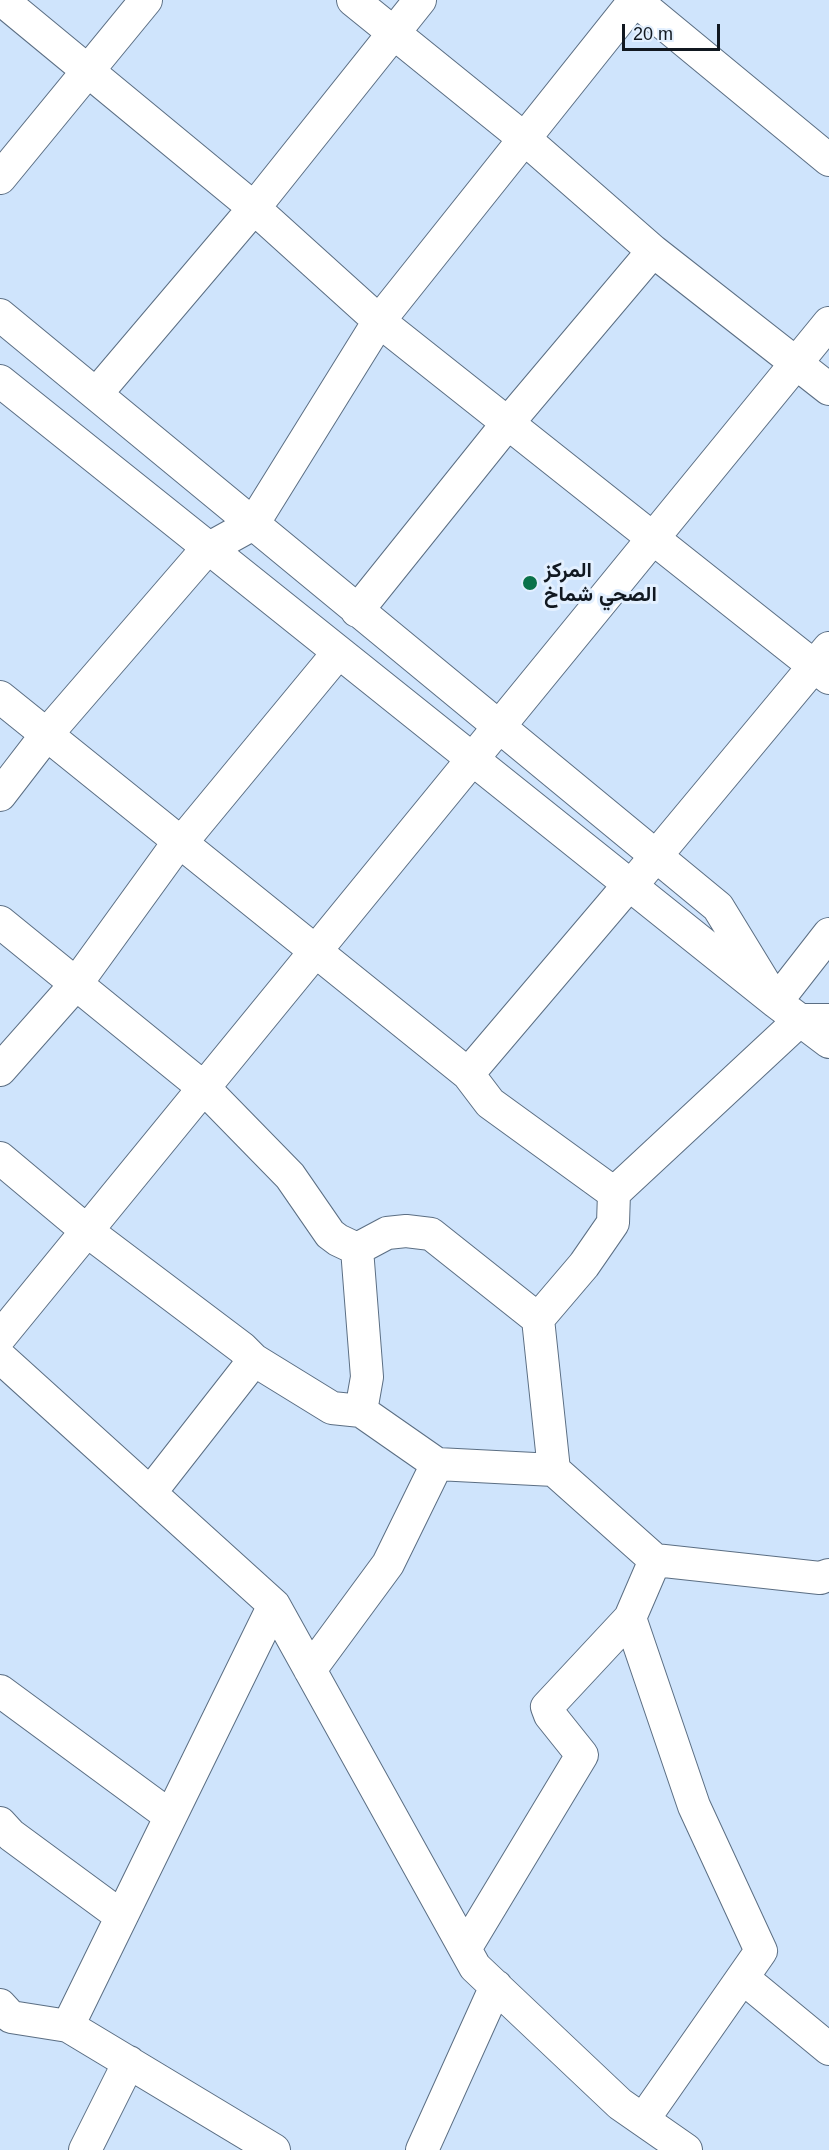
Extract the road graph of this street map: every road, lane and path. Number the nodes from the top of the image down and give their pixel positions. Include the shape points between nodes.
1 (2, 0) edge
2 (146, 0) edge
3 (353, 0) edge
4 (420, 0) edge
5 (635, 0) edge
6 (392, 33) junction
7 (88, 71) junction
8 (526, 140) junction
9 (829, 159) edge
10 (0, 178) edge
11 (254, 208) junction
12 (653, 251) junction
13 (0, 315) edge
14 (379, 321) junction
15 (829, 323) edge
16 (797, 363) junction
17 (0, 381) edge
18 (829, 389) edge
19 (97, 393) junction
20 (507, 424) junction
21 (253, 525) junction
22 (655, 537) junction
23 (210, 550) junction
24 (357, 611) junction
25 (338, 653) junction
26 (824, 664) edge
27 (0, 697) edge
28 (499, 728) junction
29 (47, 734) junction
30 (473, 760) junction
31 (0, 795) edge
32 (182, 843) junction
33 (657, 854) junction
34 (632, 886) junction
35 (0, 922) edge
36 (829, 934) edge
37 (316, 951) junction
38 (76, 984) junction
39 (776, 1002) junction
40 (815, 1020) edge
41 (829, 1042) edge
42 (0, 1070) edge
43 (468, 1074) junction
44 (204, 1088) junction
45 (0, 1158) edge
46 (614, 1193) junction
47 (87, 1231) junction
48 (357, 1249) junction
49 (538, 1319) junction
50 (0, 1337) edge
51 (0, 1357) edge
52 (254, 1360) junction
53 (361, 1411) junction
54 (438, 1464) junction
55 (554, 1470) junction
56 (150, 1493) junction
57 (655, 1560) junction
58 (829, 1575) edge
59 (274, 1605) junction
60 (630, 1618) junction
61 (310, 1671) junction
62 (0, 1691) edge
63 (170, 1816) junction
64 (0, 1823) edge
65 (121, 1916) junction
66 (465, 1948) junction
67 (743, 1978) junction
68 (496, 1986) junction
69 (4, 2019) edge
70 (68, 2025) junction
71 (829, 2049) edge
72 (129, 2062) junction
73 (643, 2120) junction
74 (85, 2150) edge
75 (274, 2150) edge
76 (423, 2150) edge
77 (686, 2150) edge

1 - 7 street
2 - 7 street
3 - 6 street
4 - 6 street
5 - 8 street
5 - 9 street
6 - 8 street
6 - 11 street
7 - 10 street
7 - 11 street
8 - 12 street
8 - 14 street
11 - 14 street
11 - 19 street
12 - 16 street
12 - 20 street
13 - 19 street
14 - 20 street
14 - 21 street
15 - 16 street
16 - 18 street
16 - 22 street
17 - 23 street
19 - 21 street
20 - 22 street
20 - 24 street
21 - 23 street
21 - 24 street
22 - 26 street
22 - 28 street
23 - 25 street
23 - 29 street
24 - 28 street
25 - 30 street
25 - 32 street
26 - 33 street
27 - 29 street
28 - 30 street
28 - 33 street
29 - 31 street
29 - 32 street
30 - 34 street
30 - 37 street
32 - 37 street
32 - 38 street via 178,843
33 - 34 street
33 - 39 street via 718,907
34 - 39 street
34 - 43 street via 627,887
35 - 38 street
36 - 39 street
37 - 43 street
37 - 44 street
38 - 42 street
38 - 44 street
39 - 40 street
40 - 41 street
40 - 46 street
43 - 46 street via 490,1103
44 - 47 street
44 - 48 street via 290,1176 330,1234
45 - 47 street
46 - 49 street via 613,1223 584,1265
47 - 50 street
47 - 52 street
48 - 49 street via 387,1233 431,1234
48 - 53 street via 367,1377
49 - 55 street
51 - 56 street
52 - 53 street via 332,1408
52 - 56 street
53 - 54 street
54 - 55 street
54 - 61 street via 388,1564
55 - 57 street
56 - 59 street
57 - 58 street via 820,1578
57 - 60 street
59 - 61 street
59 - 63 street
60 - 66 street via 547,1707 582,1755
60 - 67 street via 694,1806 761,1951
61 - 66 street
62 - 63 street
63 - 65 street
64 - 65 street
65 - 70 street
66 - 68 street via 475,1967
67 - 71 street
67 - 73 street
68 - 73 street via 620,2104
68 - 76 street
69 - 70 street
70 - 72 street
72 - 74 street
72 - 75 street
73 - 77 street

